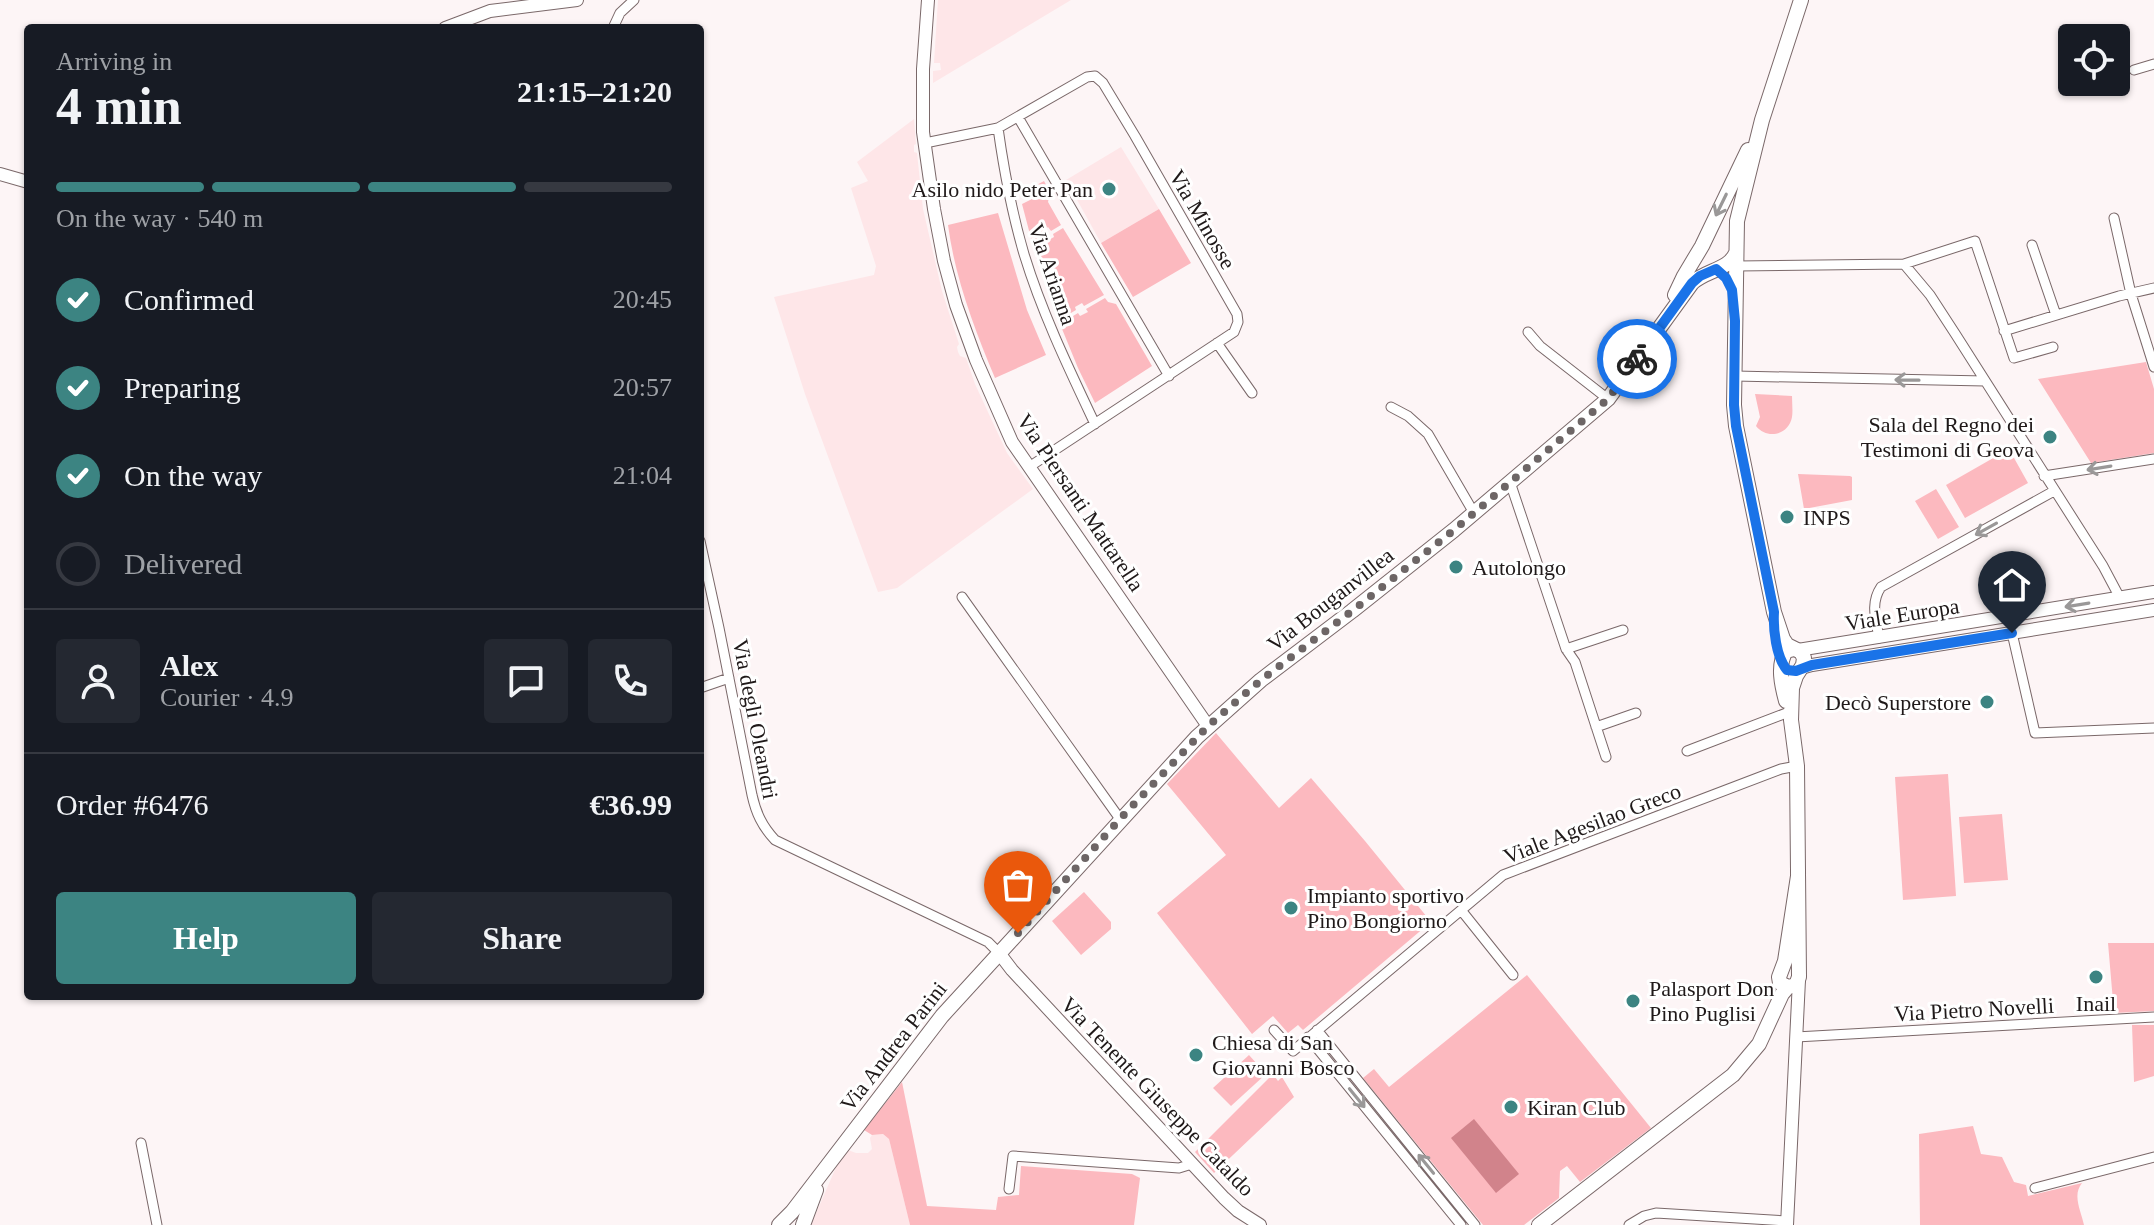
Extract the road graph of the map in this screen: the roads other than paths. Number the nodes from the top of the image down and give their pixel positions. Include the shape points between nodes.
1 (577, 0) edge
2 (634, 0) edge
3 (928, 0) edge
4 (1801, 0) edge
5 (456, 24) edge
6 (615, 24) edge
7 (2154, 64) edge
8 (2134, 70) dead end
9 (1018, 117) junction
10 (1762, 120) junction
11 (998, 128) junction
12 (925, 143) junction
13 (0, 174) edge
14 (24, 181) edge
15 (2114, 218) dead end
16 (1704, 243) junction
17 (2032, 245) dead end
18 (1736, 255) junction
19 (1904, 264) junction
20 (1716, 267) junction
21 (2154, 288) edge
22 (2131, 294) junction
23 (2056, 315) junction
24 (1735, 321) junction
25 (1661, 324) junction
26 (2004, 331) junction
27 (1528, 332) dead end
28 (1217, 343) junction
29 (2053, 347) dead end
30 (2154, 364) edge
31 (1169, 376) junction
32 (1735, 376) junction
33 (1985, 381) junction
34 (1252, 393) dead end
35 (1608, 399) junction
36 (1391, 407) dead end
37 (1095, 424) junction
38 (2154, 459) edge
39 (1029, 467) junction
40 (2044, 476) junction
41 (1510, 482) junction
42 (2054, 491) junction
43 (1474, 513) junction
44 (704, 560) edge
45 (2154, 592) edge
46 (962, 597) dead end
47 (2120, 598) junction
48 (2154, 610) edge
49 (1623, 630) dead end
50 (2012, 633) junction
51 (1879, 638) junction
52 (1566, 649) junction
53 (1789, 655) junction
54 (1800, 669) junction
55 (729, 678) junction
56 (704, 687) edge
57 (1636, 713) dead end
58 (1790, 716) junction
59 (1208, 726) junction
60 (1596, 727) junction
61 (2154, 728) edge
62 (1687, 751) dead end
63 (1606, 757) dead end
64 (1797, 766) junction
65 (1120, 819) junction
66 (1461, 910) junction
67 (999, 953) junction
68 (1513, 975) dead end
69 (1789, 980) junction
70 (2154, 1017) edge
71 (1274, 1030) dead end
72 (1313, 1034) junction
73 (1796, 1037) junction
74 (141, 1143) dead end
75 (2154, 1157) edge
76 (1192, 1164) junction
77 (824, 1171) junction
78 (2035, 1188) dead end
79 (1009, 1189) dead end
80 (1713, 1221) edge
81 (1254, 1223) edge
82 (1787, 1223) edge
83 (157, 1225) edge
84 (779, 1225) edge
85 (803, 1225) edge
86 (1461, 1225) edge
87 (1475, 1225) edge
88 (1539, 1225) edge
89 (1629, 1225) edge

1 - 5 street via 490,11
2 - 6 street
3 - 12 street, Via Piersanti Mattarella
4 - 10 main road
7 - 8 street
9 - 11 street, Via Minosse
9 - 28 street, Via Minosse via 1087,77 1099,79 1237,314 1234,332
9 - 31 street, Via Arianna
10 -> 16 main road
10 - 18 main road via 1739,210
11 - 12 street, Via Minosse
11 - 37 street, Via Arianna via 1025,255
12 - 39 street, Via Piersanti Mattarella via 956,305 998,411
13 - 14 street
15 - 22 street
16 - 18 main road via 1723,233 1733,239
16 - 20 main road via 1705,260
16 - 25 main road
17 - 23 street
18 - 19 street
18 - 20 main road via 1731,263
18 - 24 main road
19 - 26 street via 1975,241
19 - 33 street
20 - 24 main road via 1729,283
20 - 25 main road via 1692,283
21 - 22 street
22 - 23 street
22 - 30 street
23 - 26 street
24 - 32 main road
25 - 35 main road, Via Bouganvillea
26 - 29 street via 2014,358
27 - 35 street
28 - 31 street, Via Minosse
28 - 34 street
31 - 37 street, Via Minosse
33 -> 32 street
32 - 53 main road via 1736,426 1774,612
33 - 40 street
35 - 41 main road, Via Bouganvillea
36 - 43 street via 1428,434
37 - 39 street, Via Minosse
38 -> 40 street
39 - 59 street, Via Piersanti Mattarella
40 - 42 street
41 - 43 main road, Via Bouganvillea
41 - 52 street
42 - 47 street
42 -> 51 street via 1881,587 1874,605
43 - 59 main road, Via Bouganvillea
44 - 55 street, Via degli Oleandri
45 - 47 street, Viale Europa
46 - 65 street
47 -> 51 street, Viale Europa
48 - 50 street, Viale Europa
49 - 52 street
50 - 54 street, Viale Europa
50 - 61 street via 2035,733
51 - 53 street, Viale Europa
52 - 60 street
53 - 54 main road via 1804,658
53 - 58 main road via 1784,694
54 - 58 main road
55 - 56 street
55 - 67 street, Via degli Oleandri via 757,814 772,837 988,942
57 - 60 street
58 - 62 street
58 - 64 main road
59 - 65 main road, Via Bouganvillea
60 - 63 street
64 - 66 street, Viale Agesilao Greco via 1503,875
64 - 69 main road via 1798,876
65 - 67 main road, Via Bouganvillea
66 - 68 street
66 - 72 street, Viale Agesilao Greco
67 - 76 street, Via Tenente Giuseppe Cataldo
67 - 77 main road, Via Andrea Parini via 942,1016
69 - 73 street via 1797,1008
69 - 88 main road via 1759,1044 1733,1075
70 - 73 street, Via Pietro Novelli
71 - 72 street via 1293,1051
72 -> 86 street
87 -> 72 street
73 - 82 street
74 - 83 street
75 - 78 street
76 - 79 street via 1179,1168 1013,1156
76 - 81 street, Via Tenente Giuseppe Cataldo
77 - 84 main road, Via Andrea Parini
77 - 85 main road
80 - 82 street
80 - 89 street via 1656,1213

